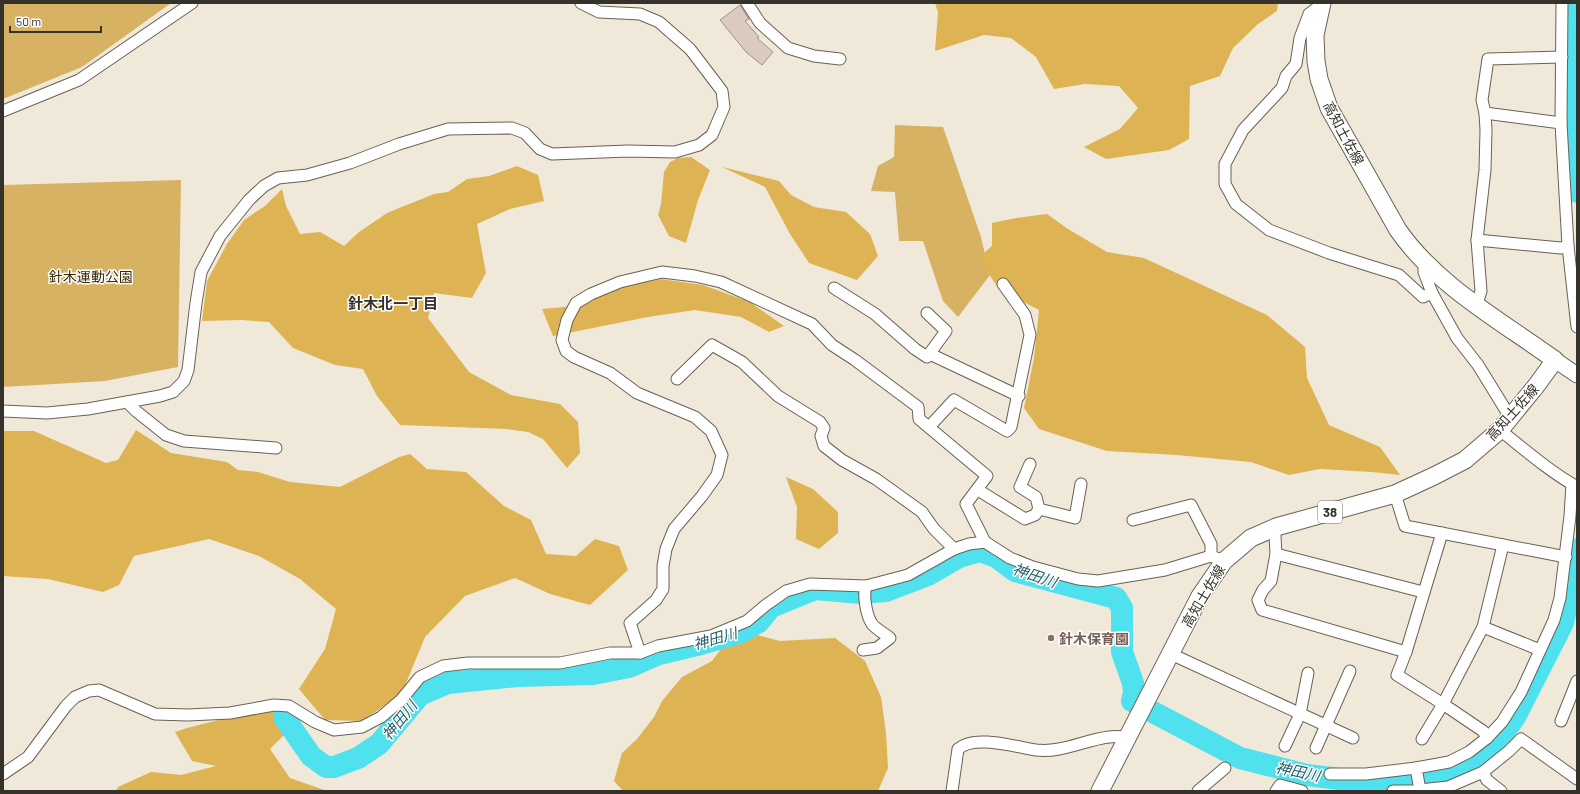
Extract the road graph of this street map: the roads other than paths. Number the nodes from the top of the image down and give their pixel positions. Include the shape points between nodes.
1 (192, 3) edge
2 (581, 3) edge
3 (747, 3) edge
4 (1562, 3) edge
5 (1322, 4) edge
6 (1562, 57) junction
7 (840, 59) dead end
8 (3, 111) edge
9 (1485, 114) junction
10 (1561, 123) junction
11 (1477, 240) junction
12 (1568, 246) junction
13 (1424, 260) junction
14 (1003, 284) dead end
15 (834, 288) dead end
16 (1432, 293) junction
17 (1476, 304) junction
18 (927, 314) dead end
19 (1577, 327) edge
20 (930, 354) junction
21 (1555, 360) junction
22 (1577, 375) edge
23 (677, 379) dead end
24 (1019, 396) junction
25 (127, 402) junction
26 (3, 411) edge
27 (1510, 417) junction
28 (929, 427) junction
29 (1500, 430) junction
30 (276, 448) dead end
31 (1030, 464) dead end
32 (1081, 484) dead end
33 (1575, 485) edge
34 (978, 490) junction
35 (1395, 494) junction
36 (1040, 509) junction
37 (1133, 520) dead end
38 (1276, 527) junction
39 (1442, 533) junction
40 (984, 542) junction
41 (1503, 545) junction
42 (954, 549) junction
43 (1276, 554) junction
44 (1566, 557) junction
45 (1218, 558) junction
46 (866, 586) junction
47 (1423, 592) junction
48 (1483, 627) junction
49 (863, 650) dead end
50 (1540, 650) junction
51 (1406, 652) junction
52 (640, 653) junction
53 (1171, 654) junction
54 (1350, 671) dead end
55 (1308, 673) dead end
56 (1577, 681) edge
57 (1443, 704) junction
58 (1300, 714) junction
59 (1562, 721) dead end
60 (1326, 726) junction
61 (1128, 737) junction
62 (1353, 738) dead end
63 (1487, 738) junction
64 (1422, 740) dead end
65 (1285, 746) dead end
66 (1316, 748) dead end
67 (1225, 768) dead end
68 (1416, 771) junction
69 (1483, 772) junction
70 (3, 774) edge
71 (1330, 774) dead end
72 (1577, 780) edge
73 (1420, 789) edge
74 (952, 791) edge
75 (1100, 791) edge
76 (1198, 791) edge
77 (1276, 791) edge
78 (1302, 791) edge
79 (1393, 791) edge
80 (1501, 791) edge

1 - 8 street via 79,80
2 - 25 street via 599,12 640,14 659,22 690,49 722,91 724,107 712,135 699,145 675,152 628,150 552,154 540,149 525,133 512,128 448,129 350,163 307,175 278,178 264,186 249,200 220,236 201,272 188,370 184,381 173,392
3 - 7 street via 760,23 788,48 814,56
4 - 6 street
5 - 13 main road, 高知土佐線 via 1316,35 1316,61 1329,108 1398,230 1409,246
5 - 16 street via 1309,14 1300,38 1296,64 1286,76 1282,88 1243,130 1225,164 1225,184 1236,204 1269,230 1329,253 1399,275 1423,297
6 - 9 street via 1488,59 1482,100
6 - 10 street
9 - 10 street
9 - 11 street via 1484,170
10 - 12 street
11 - 12 street via 1561,248
11 - 17 street via 1480,291
12 - 19 street
13 - 16 street via 1424,272
13 - 17 main road, 高知土佐線 via 1444,280
14 - 24 street via 1025,315 1030,335
15 - 20 street via 875,314 915,349 927,357
16 - 27 street via 1457,338 1478,365
17 - 21 main road, 高知土佐線
18 - 20 street via 946,331
20 - 24 street
21 - 22 street
21 - 27 main road, 高知土佐線 / 38
23 - 42 street via 712,345 742,362 778,396 820,422 824,428 821,436 824,446 922,512 934,529
24 - 28 street via 1011,427 1007,431 954,400
25 - 26 street via 47,413
25 - 30 street via 166,435 184,441
27 - 29 main road, 高知土佐線 / 38
28 - 34 street via 987,476
28 - 52 street via 919,419 918,407 832,345 812,324 721,282 662,272 620,282 576,303 567,320 562,340 566,351 610,373 637,393 695,418 711,431 722,454 717,475 674,529 666,549 663,588 656,600 630,623
29 - 33 street via 1526,452
29 - 35 main road, 高知土佐線 / 38 via 1465,460
31 - 36 street via 1020,487 1036,497
32 - 36 street via 1074,518
33 - 44 street
34 - 36 street via 1025,519 1036,515
34 - 40 street via 966,504
35 - 38 main road, 高知土佐線 / 38
35 - 39 street via 1405,526
37 - 45 street via 1190,505
38 - 43 street
38 - 45 main road, 高知土佐線 / 38 via 1251,538
39 - 41 street
39 - 47 street
40 - 42 street
40 - 45 street via 1010,558 1032,567 1078,579 1098,581
41 - 44 street
41 - 48 street
42 - 46 street via 908,575
43 - 47 street
43 - 51 street via 1271,581 1258,600 1262,610
44 - 50 street via 1554,620
45 - 53 main road, 高知土佐線 / 38
46 - 49 street via 867,611 872,624 890,638 877,648
46 - 52 street via 810,584 786,591 748,621 711,636 658,646
47 - 51 street
48 - 50 street
48 - 57 street
50 - 63 street via 1521,692 1502,722
51 - 57 street via 1397,675
52 - 70 street via 610,653 560,663 443,666 420,676 401,700 381,718 362,727 334,730 315,722 290,706 274,705 230,713 155,714 99,690 89,691 75,697 66,706 28,758
53 - 58 street
53 - 61 main road, 高知土佐線 / 38
54 - 60 street
55 - 58 street
56 - 59 street
57 - 63 street via 1483,731
57 - 64 street
58 - 60 street
58 - 65 street
60 - 62 street
60 - 66 street
61 - 74 street via 1108,737 1056,750 1036,750 1008,744 963,744 958,749
61 - 75 main road, 高知土佐線 / 38
63 - 68 street via 1449,762
67 - 76 street
68 - 71 street
68 - 73 street
69 - 72 street via 1521,739
69 - 73 street via 1448,786
69 - 80 street via 1487,780
73 - 79 street
77 - 78 street via 1280,785

